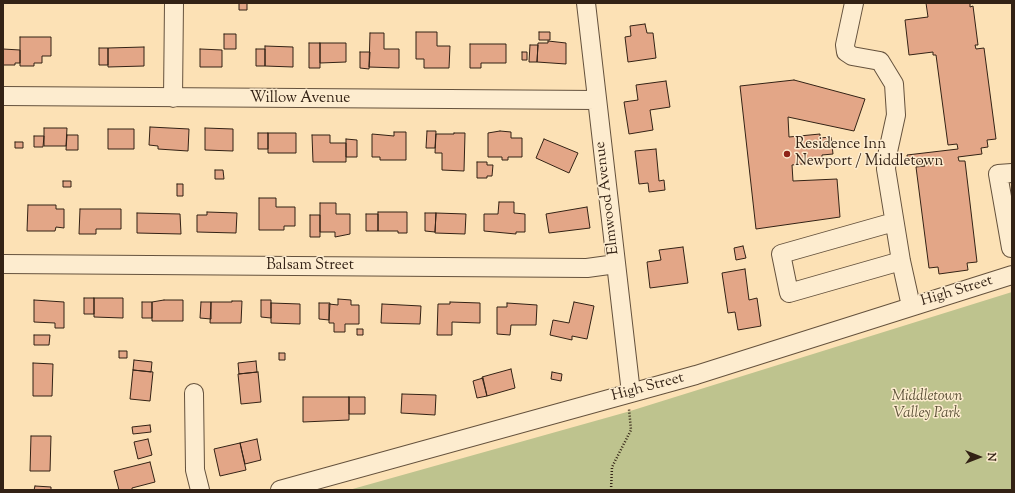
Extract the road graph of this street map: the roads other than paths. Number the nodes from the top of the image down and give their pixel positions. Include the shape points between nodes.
1 (174, 3) edge
2 (586, 3) edge
3 (854, 3) edge
4 (3, 96) edge
5 (173, 98) junction
6 (597, 100) junction
7 (1012, 173) edge
8 (894, 222) junction
9 (1012, 248) edge
10 (901, 261) junction
11 (3, 264) edge
12 (616, 264) junction
13 (1012, 275) edge
14 (911, 306) junction
15 (194, 393) dead end
16 (628, 394) junction
17 (200, 490) edge
18 (280, 490) edge

1 - 5 street
2 - 6 street, Elmwood Avenue
3 - 8 street via 846,52 852,56 880,61 894,84 896,115 886,169
4 - 5 street, Willow Avenue
5 - 6 street, Willow Avenue
6 - 12 street, Elmwood Avenue
7 - 9 street via 998,174
8 - 10 street
8 - 10 street via 781,254 789,293
10 - 14 street
11 - 12 street, Balsam Street via 587,268
12 - 16 street, Elmwood Avenue
13 - 14 street, High Street
14 - 16 street, High Street via 696,375
15 - 17 street via 195,470
16 - 18 street, High Street

